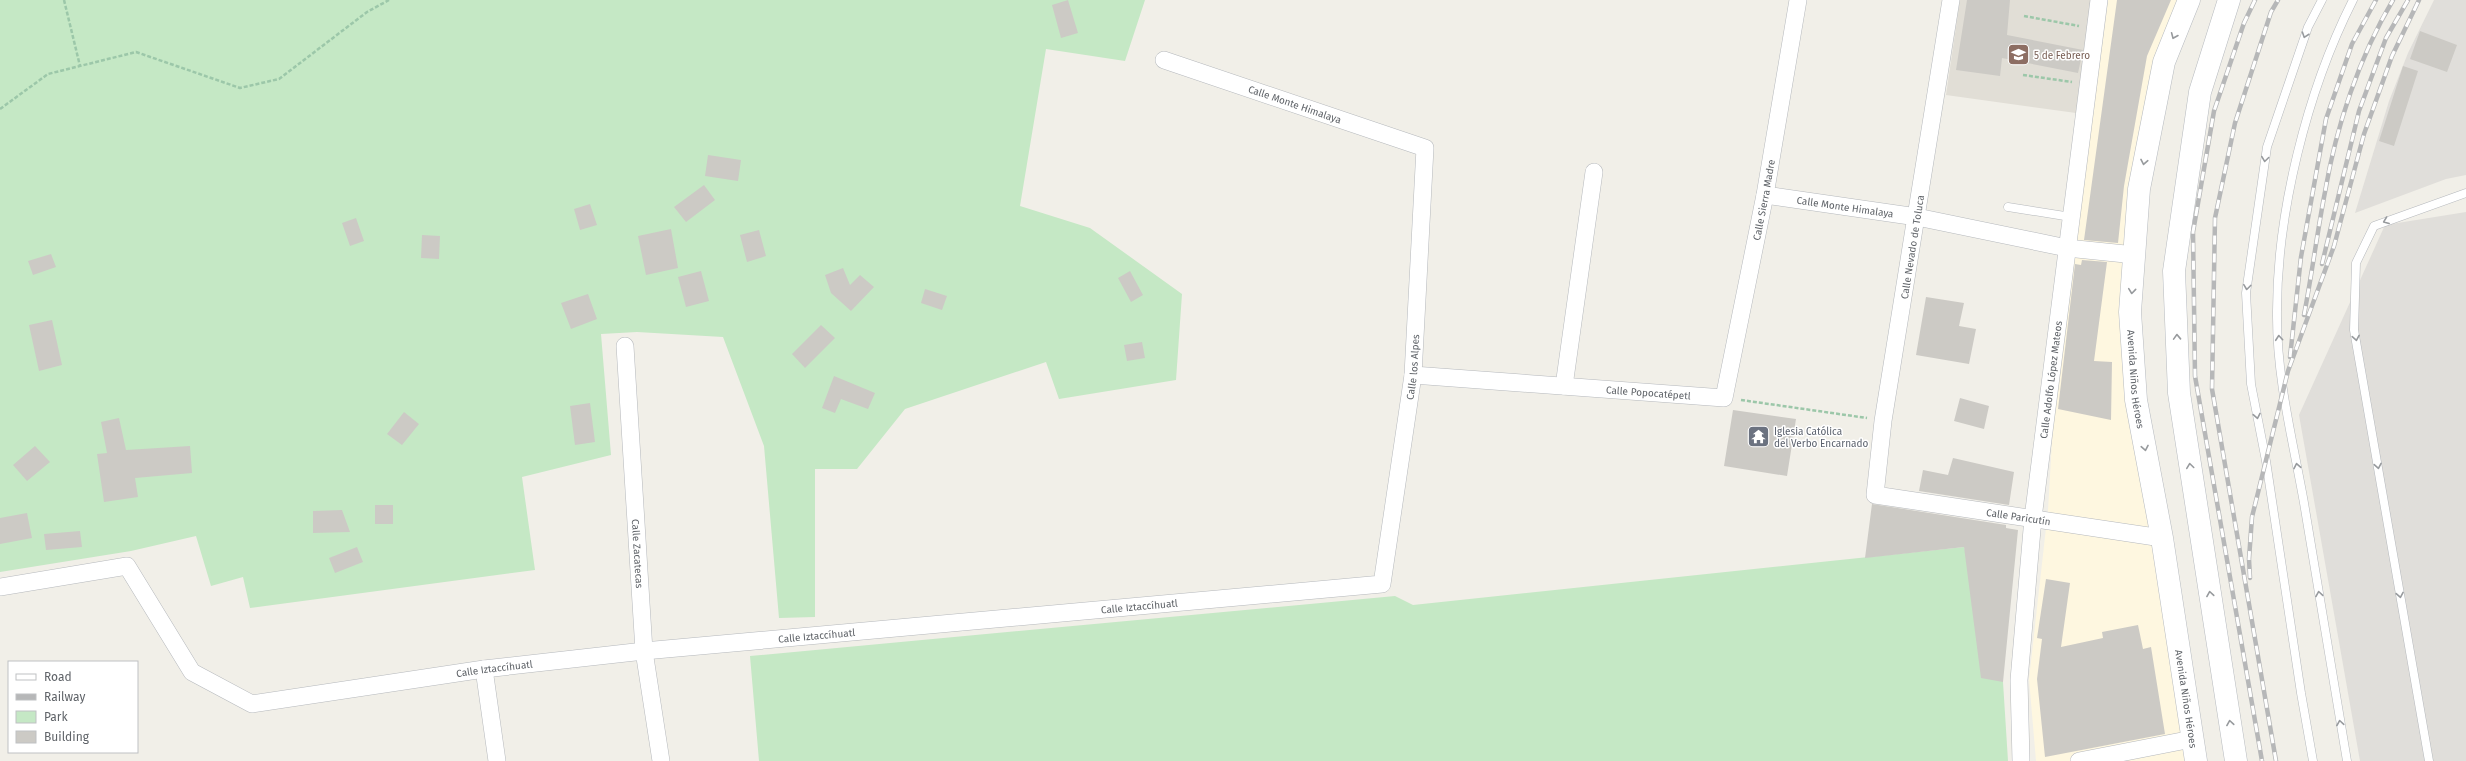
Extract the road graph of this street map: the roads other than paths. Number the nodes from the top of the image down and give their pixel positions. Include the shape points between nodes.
1 (1798, 0) edge
2 (1952, 0) edge
3 (2099, 0) edge
4 (2190, 0) edge
5 (2229, 0) edge
6 (2322, 0) edge
7 (2353, 0) edge
8 (1164, 60) dead end
9 (1425, 148) joint
10 (1594, 172) dead end
11 (2466, 193) edge
12 (1765, 195) junction
13 (2008, 207) dead end
14 (1917, 217) junction
15 (2071, 217) junction
16 (2067, 248) junction
17 (2135, 255) junction
18 (625, 346) dead end
19 (1413, 375) junction
20 (1564, 386) junction
21 (1724, 398) joint
22 (1875, 495) joint
23 (2033, 518) junction
24 (2162, 538) junction
25 (1382, 584) joint
26 (0, 587) edge
27 (644, 651) junction
28 (484, 668) junction
29 (2192, 739) junction
30 (497, 761) edge
31 (661, 761) edge
32 (2021, 761) edge
33 (2079, 761) edge
34 (2196, 761) edge
35 (2236, 761) edge
36 (2313, 761) edge
37 (2347, 761) edge
38 (2429, 761) edge

1 - 12 street, Calle Sierra Madre
2 - 14 street, Calle Nevado de Toluca
3 - 15 street, Calle Adolfo López Mateos
4 -> 17 main road, Avenida Niños Héroes via 2164,62 2139,189
35 -> 5 main road via 2179,393 2174,271 2200,92
6 -> 36 lane via 2308,27 2267,147 2246,293 2252,384
37 -> 7 lane via 2285,407 2277,317 2282,244 2292,180 2307,117 2335,36
8 - 9 street, Calle Monte Himalaya
9 - 19 street, Calle los Alpes
10 - 20 street
11 -> 38 lane via 2374,226 2356,263 2354,330
12 - 14 street, Calle Monte Himalaya
12 - 21 street, Calle Sierra Madre
13 - 15 lane
14 - 16 street, Calle Monte Himalaya
14 - 22 street, Calle Nevado de Toluca via 1883,421
15 - 16 street, Calle Adolfo López Mateos
16 - 17 street, Calle Monte Himalaya
16 - 23 street, Calle Adolfo López Mateos
17 -> 24 main road, Avenida Niños Héroes via 2130,312 2136,400
18 - 27 street, Calle Zacatecas
19 - 20 street, Calle Popocatépetl
19 - 25 street, Calle los Alpes
20 - 21 street, Calle Popocatépetl
22 - 23 street, Calle Paricutín
23 - 24 street, Calle Paricutín
23 - 32 street, Calle Adolfo López Mateos via 2019,680
24 - 29 main road, Avenida Niños Héroes
25 - 27 street, Calle Iztaccíhuatl
26 - 28 street, Calle Iztaccíhuatl via 127,566 192,672 252,704
27 - 28 street, Calle Iztaccíhuatl
27 - 31 street, Calle Zacatecas
28 - 30 street
29 - 33 street
29 - 34 main road, Avenida Niños Héroes

